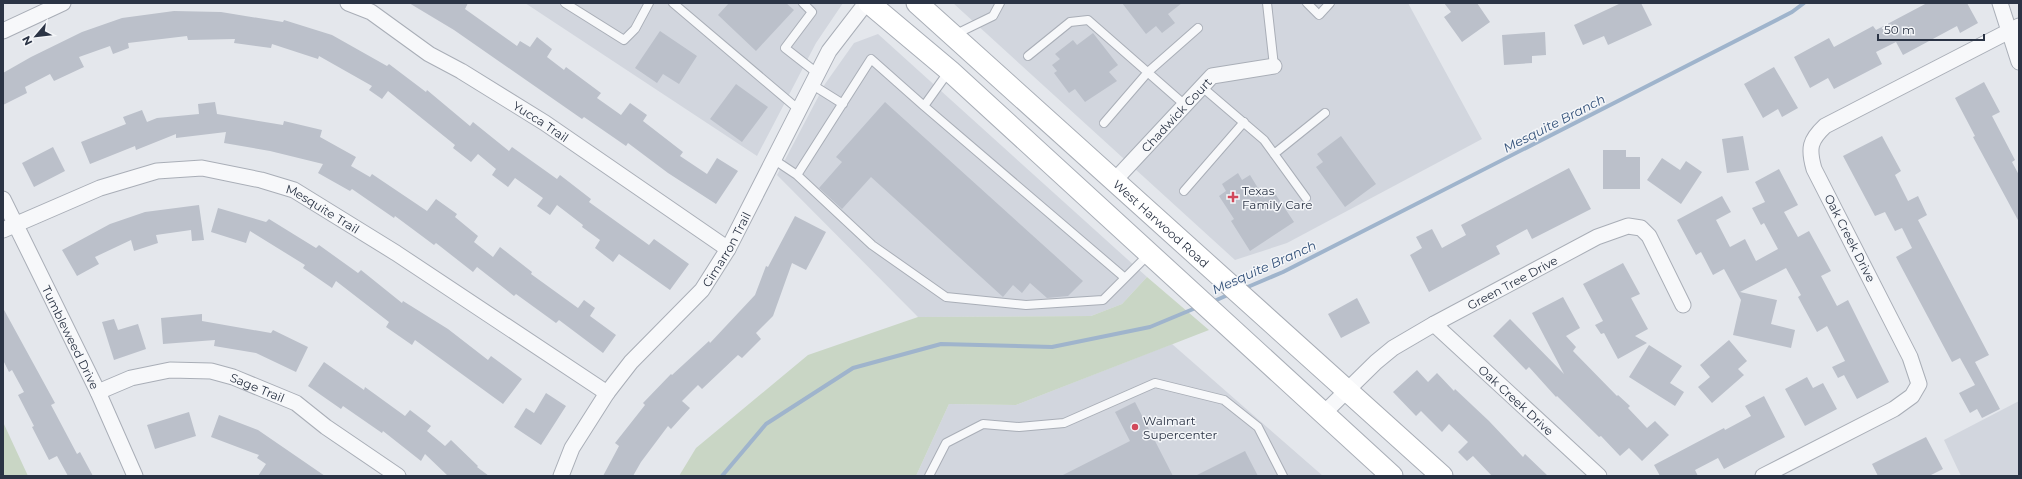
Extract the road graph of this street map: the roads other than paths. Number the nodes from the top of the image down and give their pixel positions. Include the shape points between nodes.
1 (63, 3) edge
2 (348, 3) edge
3 (565, 3) edge
4 (649, 3) edge
5 (673, 3) edge
6 (803, 3) edge
7 (866, 3) edge
8 (870, 3) edge
9 (917, 3) edge
10 (1000, 3) edge
11 (1266, 3) edge
12 (1307, 3) edge
13 (1330, 3) edge
14 (2000, 3) edge
15 (1198, 28) dead end
16 (2013, 29) edge
17 (3, 31) edge
18 (953, 36) junction
19 (1028, 56) dead end
20 (2019, 62) edge
21 (1274, 66) joint
22 (950, 71) junction
23 (1148, 72) junction
24 (814, 79) junction
25 (1202, 87) junction
26 (843, 104) junction
27 (1185, 105) junction
28 (924, 106) junction
29 (798, 109) junction
30 (1325, 113) dead end
31 (1244, 122) junction
32 (1104, 123) dead end
33 (1274, 154) junction
34 (773, 159) junction
35 (798, 175) junction
36 (1114, 181) junction
37 (1184, 192) dead end
38 (1306, 198) dead end
39 (3, 199) edge
40 (9, 228) edge
41 (728, 249) junction
42 (1150, 253) junction
43 (1125, 278) junction
44 (1683, 306) dead end
45 (1434, 324) junction
46 (1346, 390) junction
47 (98, 392) junction
48 (607, 393) junction
49 (1324, 412) junction
50 (135, 476) edge
51 (398, 476) edge
52 (561, 476) edge
53 (929, 476) edge
54 (1283, 476) edge
55 (1392, 476) edge
56 (1442, 476) edge
57 (1599, 476) edge
58 (1763, 476) edge

1 - 17 street
2 - 41 street, Yucca Trail via 371,12 429,54 545,123
3 - 4 lane via 624,40 635,29
5 - 29 lane
6 - 24 lane via 812,12 785,48
7 - 24 street, Cimarron Trail via 829,52
8 - 22 main road
9 - 18 main road, West Harwood Road
10 - 18 lane via 993,16
11 - 21 lane
12 - 13 lane via 1319,15
14 - 16 street
15 - 23 lane
16 - 20 street
16 - 58 street, Oak Creek Drive via 1825,126 1814,136 1811,158 1814,169 1910,357 1919,384 1912,396 1894,410
18 - 36 main road, West Harwood Road
19 - 23 lane via 1070,22 1088,20
21 - 25 street, Chadwick Court via 1212,76
22 - 28 lane
22 - 42 main road
23 - 27 lane
23 - 32 lane
24 - 26 lane
24 - 29 street, Cimarron Trail
25 - 27 street, Chadwick Court
25 - 31 lane
26 - 28 lane via 872,59
26 - 35 lane
27 - 36 street, Chadwick Court
28 - 43 lane
29 - 34 street, Cimarron Trail
30 - 33 lane
31 - 33 lane via 1264,140
31 - 37 lane
33 - 38 lane
34 - 35 lane
34 - 41 street, Cimarron Trail
35 - 43 lane via 872,245 946,297 1026,304 1103,300
36 - 46 main road, West Harwood Road
39 - 40 street, Tumbleweed Drive
40 - 47 street, Tumbleweed Drive
40 - 48 street, Mesquite Trail via 100,188 157,171 202,168 261,180 294,190 396,253
41 - 48 street, Cimarron Trail via 702,290 631,362
42 - 43 lane
42 - 49 main road
44 - 45 street, Green Tree Drive via 1649,236 1640,228 1628,226 1597,237
45 - 46 street, Green Tree Drive via 1393,348
45 - 57 street, Oak Creek Drive
46 - 49 street, Green Tree Drive
46 - 56 main road, West Harwood Road
47 - 50 street, Tumbleweed Drive
47 - 51 street, Sage Trail via 131,378 170,370 211,371 233,377 296,403 326,427
48 - 52 street, Cimarron Trail via 572,448
49 - 55 main road
53 - 54 lane via 946,443 982,424 1019,427 1064,423 1155,383 1224,400 1258,426

